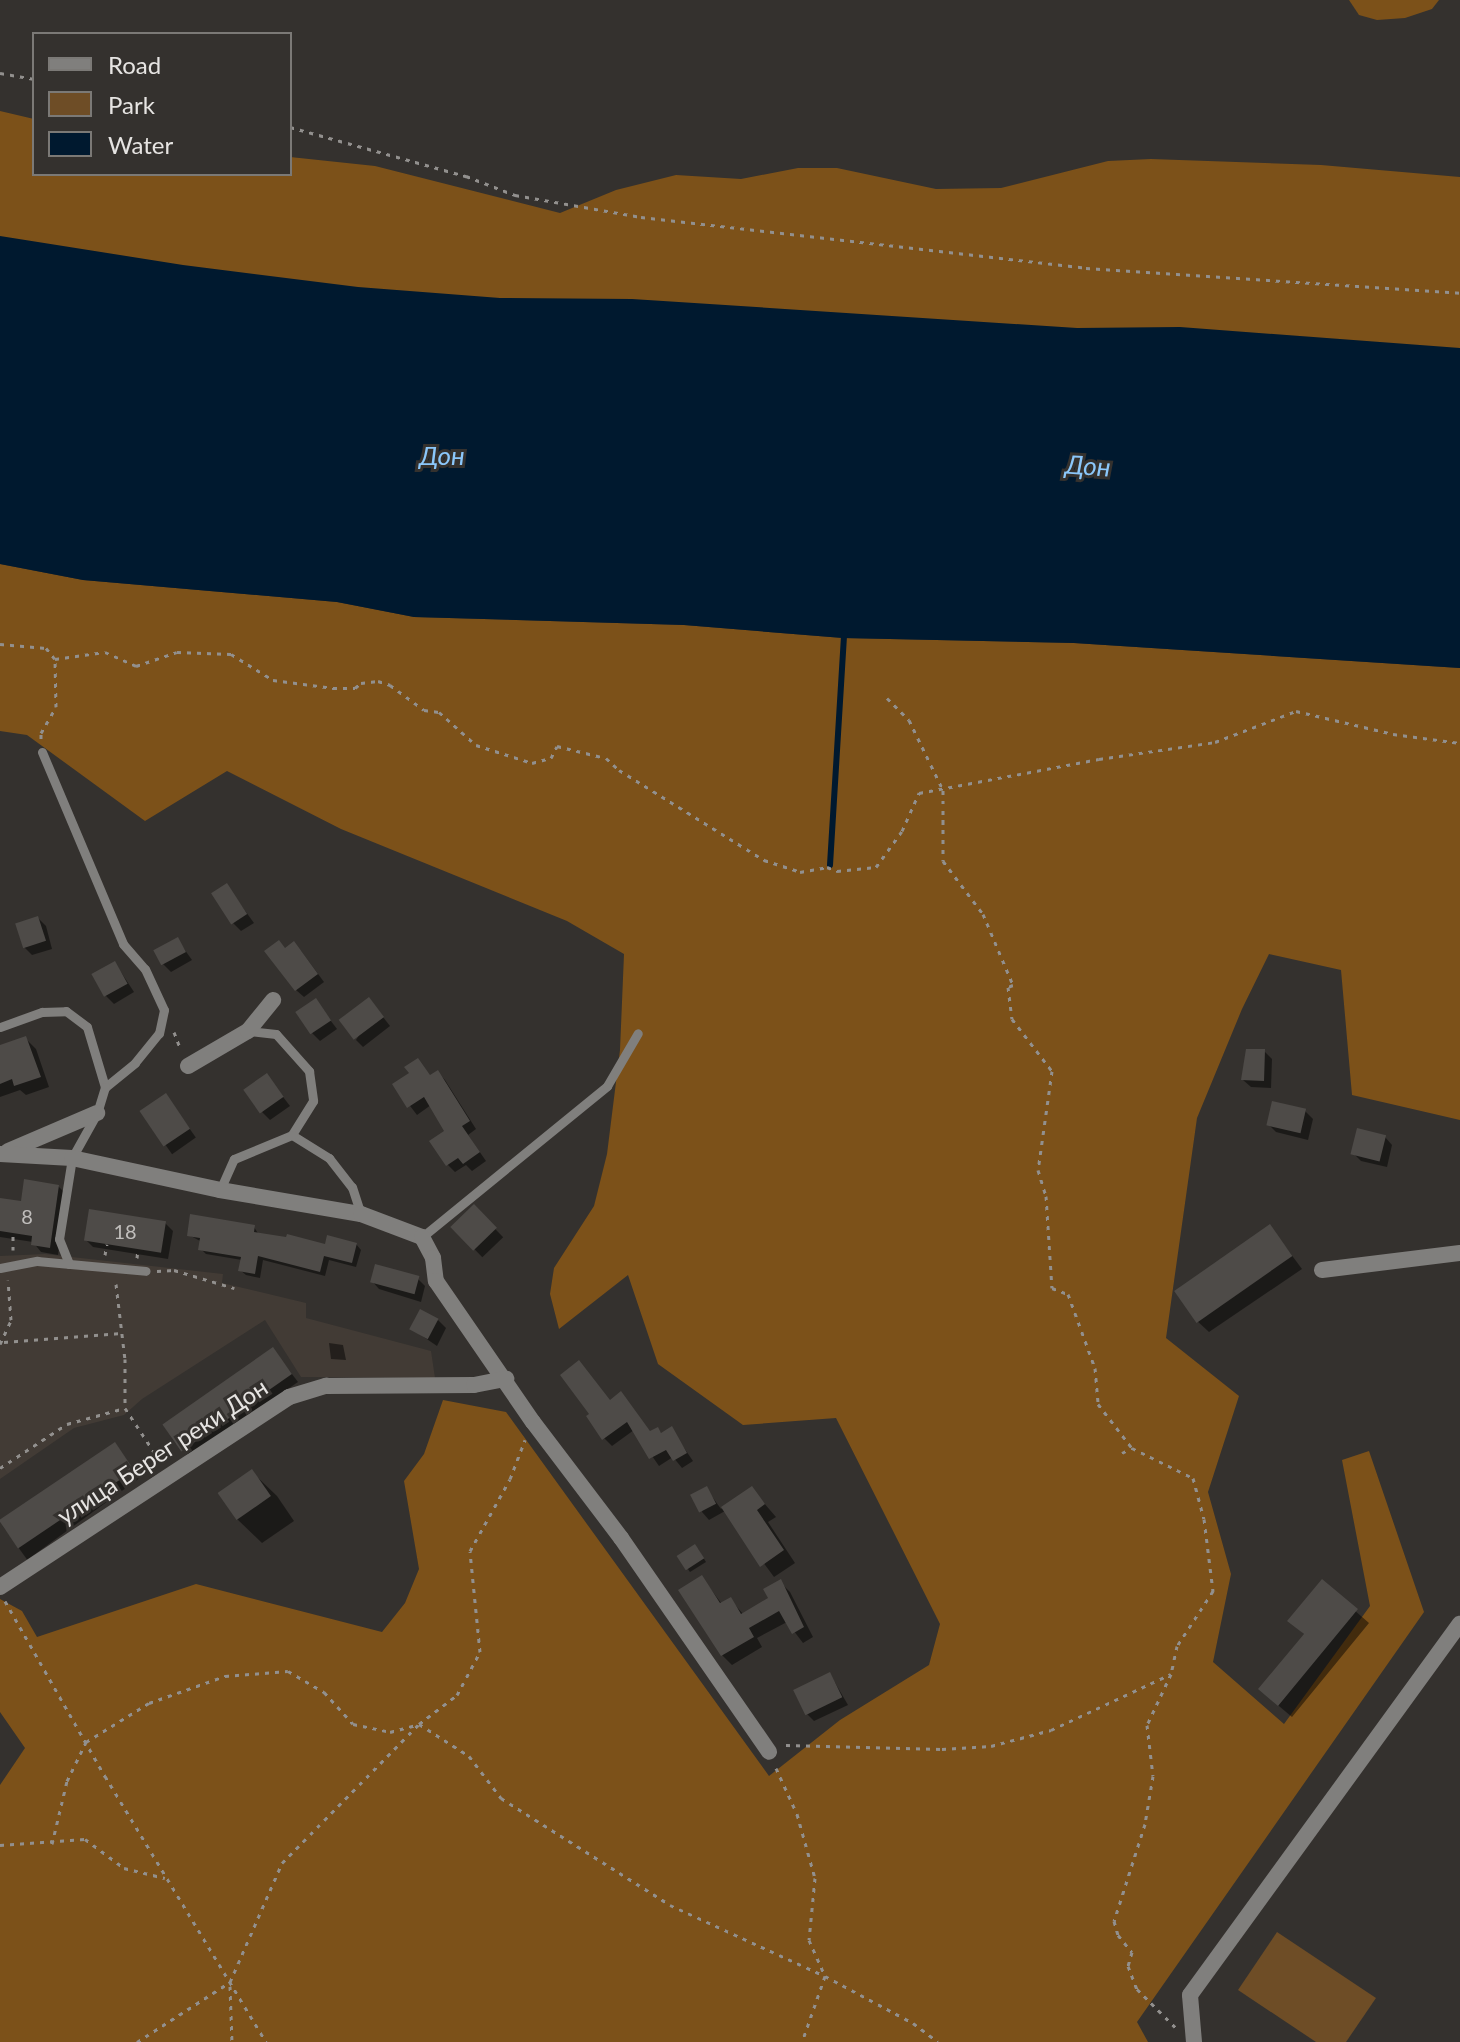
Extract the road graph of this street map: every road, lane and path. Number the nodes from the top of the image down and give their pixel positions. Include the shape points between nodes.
1 (0, 73) edge
2 (32, 79) edge
3 (292, 128) edge
4 (1460, 293) edge
5 (0, 644) edge
6 (55, 659) junction
7 (887, 698) dead end
8 (1460, 743) edge
9 (42, 752) joint
10 (943, 790) junction
11 (273, 1000) dead end
12 (164, 1010) junction
13 (0, 1027) edge
14 (248, 1031) junction
15 (638, 1033) dead end
16 (188, 1066) joint
17 (105, 1087) junction
18 (97, 1113) junction
19 (292, 1135) junction
20 (1, 1153) edge
21 (72, 1158) junction
22 (220, 1190) junction
23 (361, 1214) junction
24 (13, 1233) dead end
25 (422, 1237) junction
26 (59, 1239) junction
27 (1460, 1253) edge
28 (44, 1262) junction
29 (69, 1264) junction
30 (6, 1267) edge
31 (113, 1268) junction
32 (1322, 1270) dead end
33 (146, 1271) joint
34 (234, 1288) dead end
35 (122, 1333) junction
36 (2, 1343) edge
37 (506, 1379) junction
38 (125, 1408) junction
39 (533, 1422) junction
40 (1132, 1448) junction
41 (1122, 1453) dead end
42 (0, 1468) edge
43 (168, 1475) junction
44 (0, 1590) edge
45 (1460, 1624) edge
46 (1171, 1674) junction
47 (419, 1724) junction
48 (86, 1742) junction
49 (769, 1752) junction
50 (52, 1844) junction
51 (0, 1845) edge
52 (167, 1878) junction
53 (825, 1976) junction
54 (230, 1982) junction
55 (1177, 2029) dead end
56 (137, 2042) edge
57 (232, 2042) edge
58 (266, 2042) edge
59 (802, 2042) edge
60 (938, 2042) edge
61 (1194, 2042) edge

1 - 2 path
3 - 4 path via 466,176 515,195 628,216 1086,268
5 - 6 path via 46,648
6 - 9 path via 56,707 41,733
6 - 10 path via 105,652 142,666 177,652 215,653 240,657 273,680 333,688 378,681 424,710 439,712 476,745 532,763 551,758 557,746 606,758 764,860 800,872 876,867 902,831 919,793
7 - 10 path via 909,720
8 - 10 path via 1296,711 1215,742
9 - 12 lane via 123,944 145,969
10 - 40 path via 943,861 983,914 1013,985 1008,987 1012,1019 1052,1071 1038,1170 1048,1210 1052,1288 1068,1294 1095,1368 1098,1404
11 - 14 street
12 - 16 path
12 - 17 lane via 159,1033 135,1063
13 - 17 lane via 42,1012 66,1011 87,1027
14 - 16 street
14 - 19 lane via 276,1034 309,1071 313,1101
15 - 25 lane via 607,1086
17 - 18 lane
18 - 20 street
18 - 21 lane
19 - 22 lane via 234,1159
19 - 23 lane via 329,1158 352,1187
20 - 21 street
21 - 22 street
21 - 26 lane
22 - 23 street
23 - 25 street
24 - 30 path
25 - 37 street via 433,1258 436,1281
26 - 28 lane
26 - 29 lane
27 - 32 street
28 - 29 lane
28 - 30 lane
29 - 31 lane
30 - 36 path via 11,1320
31 - 33 lane
31 - 35 path
33 - 34 path via 174,1270
35 - 36 path
35 - 38 path
37 - 39 street
37 - 43 street, улица Берег реки Дон via 474,1385 313,1389 289,1397
38 - 42 path via 67,1424
38 - 43 path
39 - 47 path via 510,1479 470,1551 480,1652 457,1695
39 - 49 street via 621,1538
40 - 41 path
40 - 46 path via 1193,1478 1204,1519 1213,1591 1177,1646
43 - 44 street, улица Берег реки Дон
44 - 48 path
45 - 61 street via 1190,1995
46 - 49 path via 1051,1730 991,1746 788,1744
46 - 55 path via 1147,1725 1153,1776 1145,1824 1114,1921 1132,1952 1128,1966 1137,1989
47 - 48 path via 390,1732 353,1724 324,1692 288,1671 225,1676 149,1703
47 - 53 path via 469,1756 501,1798 670,1905
47 - 54 path via 282,1863
48 - 50 path via 67,1781
48 - 52 path
49 - 53 path via 797,1814 815,1878 809,1940
50 - 51 path
50 - 52 path via 85,1839 124,1868
52 - 54 path
53 - 59 path
53 - 60 path
54 - 56 path
54 - 57 path
54 - 58 path

